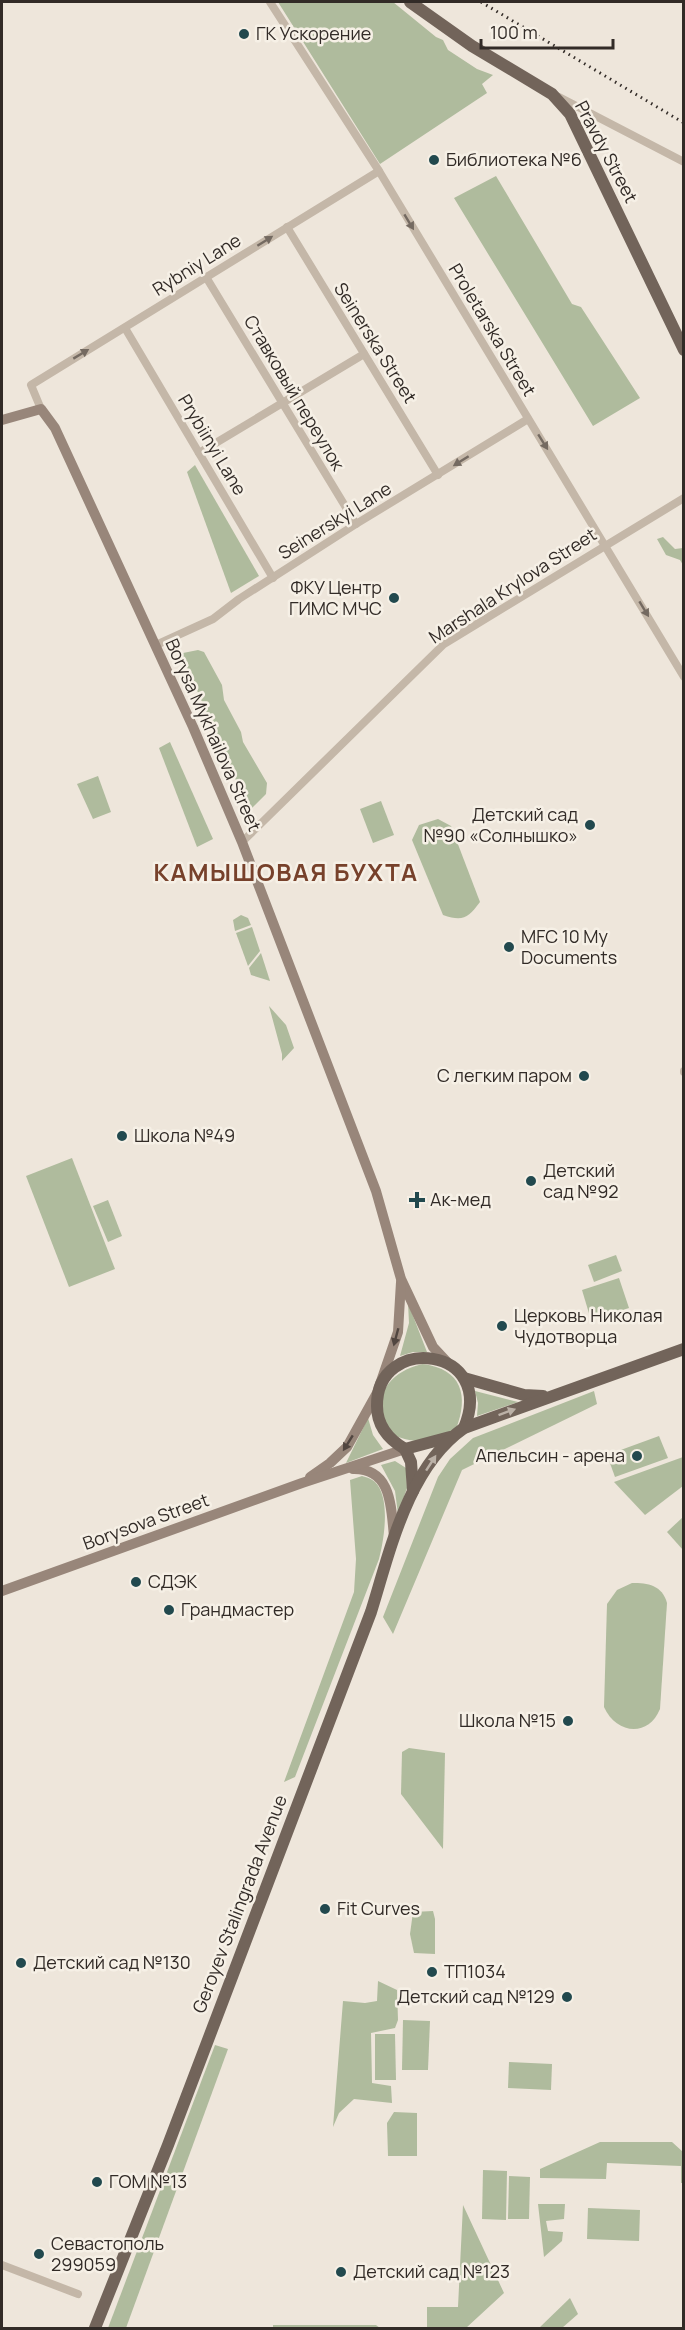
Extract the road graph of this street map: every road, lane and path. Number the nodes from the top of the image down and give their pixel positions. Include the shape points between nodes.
1 (270, 2) edge
2 (410, 2) edge
3 (552, 94) junction
4 (684, 162) edge
5 (379, 171) junction
6 (287, 227) junction
7 (206, 277) junction
8 (124, 328) junction
9 (684, 350) edge
10 (364, 354) junction
11 (31, 385) joint
12 (283, 402) junction
13 (40, 409) junction
14 (528, 419) junction
15 (2, 420) edge
16 (199, 453) junction
17 (438, 475) junction
18 (684, 498) edge
19 (356, 524) junction
20 (605, 544) junction
21 (273, 578) junction
22 (156, 645) junction
23 (684, 677) edge
24 (242, 842) junction
25 (401, 1279) junction
26 (684, 1349) edge
27 (447, 1362) junction
28 (464, 1378) junction
29 (377, 1393) junction
30 (550, 1397) junction
31 (464, 1428) junction
32 (452, 1436) junction
33 (405, 1449) junction
34 (344, 1469) junction
35 (302, 1483) junction
36 (413, 1491) junction
37 (394, 1537) junction
38 (2, 1592) edge
39 (2, 2265) edge
40 (78, 2294) dead end
41 (95, 2328) edge

1 - 5 street, Proletarska Street
2 - 3 main road, Pravdy Street via 472,46
3 - 4 street
3 - 9 main road, Pravdy Street via 570,114
5 - 6 street, Rybniy Lane
5 -> 14 street, Proletarska Street
7 -> 6 street, Rybniy Lane
6 - 10 street, Seinerska Street
7 - 8 street, Rybniy Lane
7 - 12 street, Ставковый переулок
11 -> 8 street, Rybniy Lane
8 - 16 street, Prybiinyi Lane
10 - 12 street
10 - 17 street, Seinerska Street
11 - 13 street, Borysa Mykhailova Street
12 - 16 street
12 - 19 street, Ставковый переулок
13 - 15 street
13 - 22 street, Borysa Mykhailova Street via 55,428
14 -> 17 street, Seinerskyi Lane
14 -> 20 street, Proletarska Street
16 - 21 street, Prybiinyi Lane
17 - 19 street, Seinerskyi Lane
18 - 20 street, Marshala Krylova Street
19 - 21 street, Seinerskyi Lane
20 -> 23 street, Proletarska Street
20 - 24 street, Marshala Krylova Street via 444,644
21 - 22 street, Seinerskyi Lane via 213,619
22 - 24 street, Borysa Mykhailova Street
24 - 25 street, Borysa Mykhailova Street via 376,1191
25 - 27 street, Borysa Mykhailova Street via 433,1347
25 -> 29 street, Borysa Mykhailova Street via 398,1332
26 - 30 main road, Geroyev Stalingrada Avenue
27 - 28 main road
27 - 29 main road via 416,1358 400,1363
28 - 30 main road, Geroyev Stalingrada Avenue via 524,1395
28 - 31 main road via 471,1393 471,1413
29 - 33 main road via 382,1428
29 -> 35 street, Borysova Street via 346,1447
31 -> 30 main road, Geroyev Stalingrada Avenue
31 - 32 main road, Geroyev Stalingrada Avenue
32 - 33 main road
36 -> 32 main road, Geroyev Stalingrada Avenue
33 - 34 street, Borysova Street
33 - 36 main road, Geroyev Stalingrada Avenue via 411,1462
34 - 35 street, Borysova Street
34 - 37 street via 363,1469 378,1475 388,1492
35 - 38 street, Borysova Street
36 - 37 main road, Geroyev Stalingrada Avenue
37 - 41 main road, Geroyev Stalingrada Avenue via 368,1621
39 - 40 street

